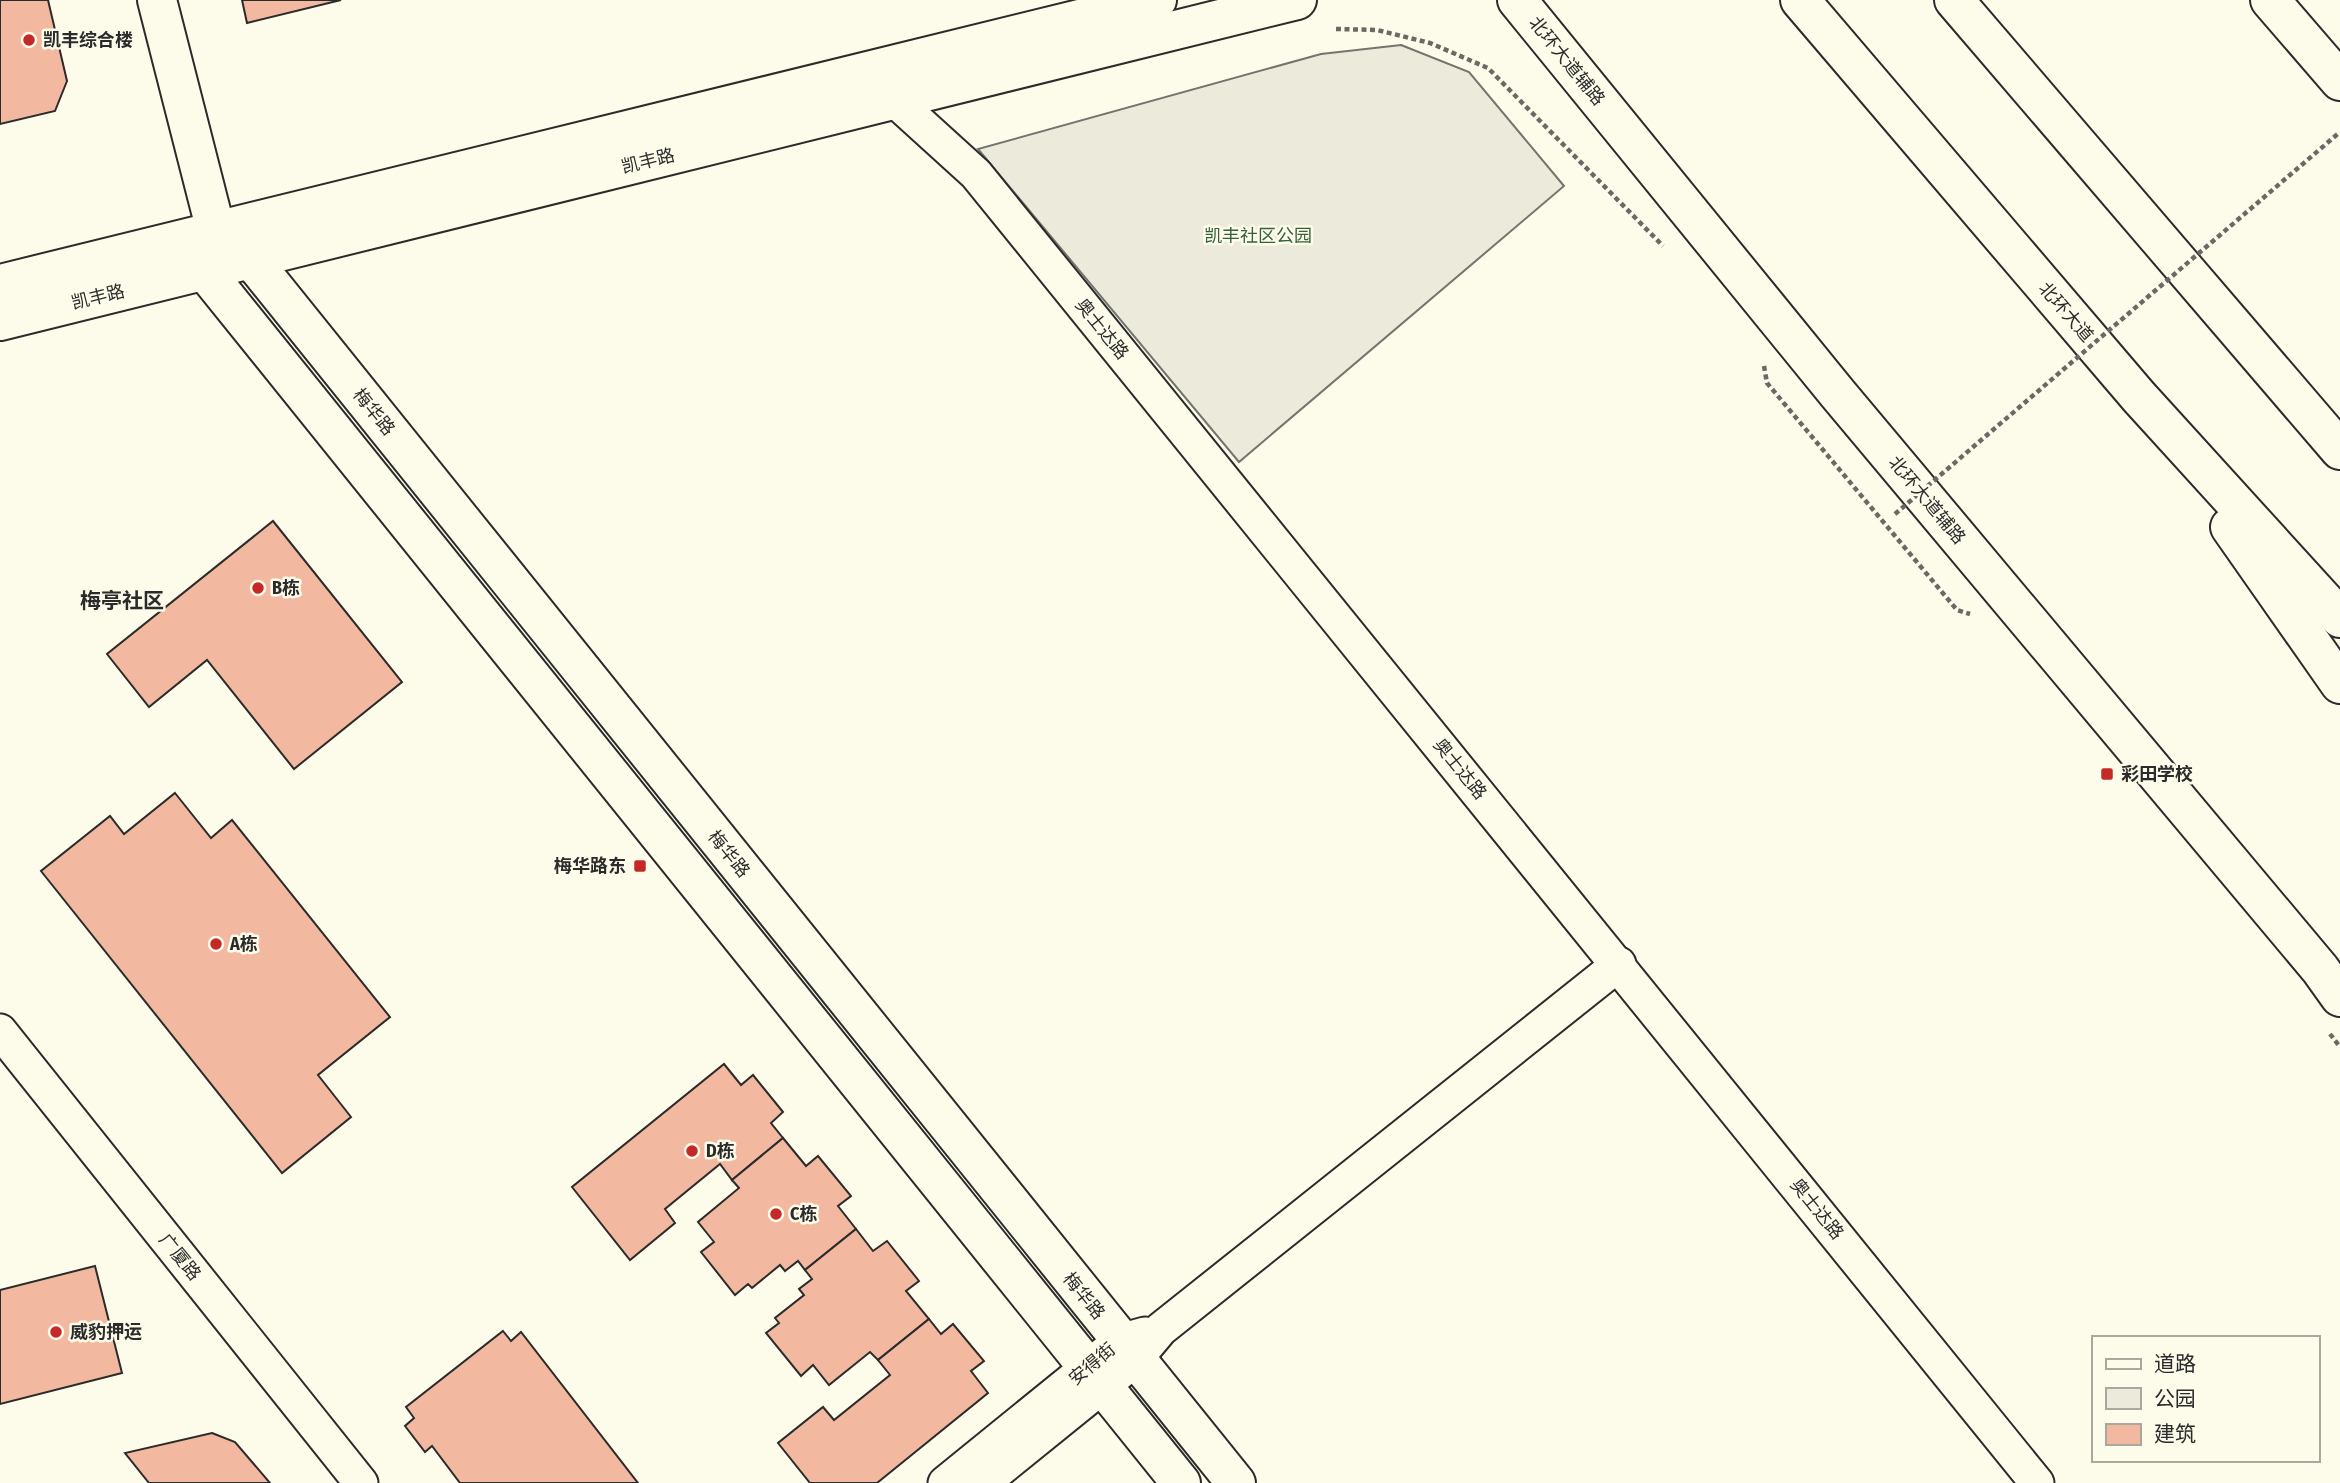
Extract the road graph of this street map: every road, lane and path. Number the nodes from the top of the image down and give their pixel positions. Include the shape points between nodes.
1 (157, 0) edge
2 (1157, 0) edge
3 (1297, 0) edge
4 (1493, 0) edge
5 (1517, 0) edge
6 (1800, 0) edge
7 (1954, 0) edge
8 (2270, 0) edge
9 (1336, 29) dead end
10 (1554, 45) junction
11 (863, 72) junction
12 (2340, 80) edge
13 (894, 100) junction
14 (2340, 132) edge
15 (216, 231) junction
16 (1666, 248) dead end
17 (251, 259) junction
18 (204, 270) junction
19 (0, 284) edge
20 (0, 321) edge
21 (2139, 397) junction
22 (2340, 450) edge
23 (1895, 514) dead end
24 (2340, 618) edge
25 (2340, 684) edge
26 (1619, 964) junction
27 (2340, 997) edge
28 (0, 1031) edge
29 (1127, 1351) junction
30 (1096, 1376) junction
31 (361, 1483) edge
32 (945, 1483) edge
33 (983, 1483) edge
34 (1181, 1483) edge
35 (1236, 1483) edge
36 (2037, 1483) edge

1 - 15 main road
2 - 11 main road, 凯丰路
3 - 13 main road, 凯丰路
4 - 10 main road via 1514,11
5 - 10 main road, 北环大道辅路
6 - 21 main road, 北环大道
7 - 22 main road
8 - 12 main road
9 - 16 path via 1377,30 1430,43 1488,68
10 - 27 main road, 北环大道辅路
11 - 13 street, 奥士达路
11 - 15 main road, 凯丰路
13 - 17 main road, 凯丰路
13 - 26 street, 奥士达路 via 976,174
14 - 23 path, bridge
15 - 17 main road, 梅华路
15 - 18 main road
15 - 19 main road, 凯丰路
17 - 18 main road, 凯丰路
17 - 29 main road, 梅华路
18 - 20 main road, 凯丰路
18 - 30 main road
21 - 24 main road, 北环大道
21 - 25 main road
26 - 29 street, 安得街 via 1161,1329
26 - 36 street, 奥士达路
28 - 31 street, 广厦路
29 - 30 street, 安得街
29 - 35 main road, 梅华路
30 - 32 street, 安得街
30 - 33 street, 安得街
30 - 34 main road

